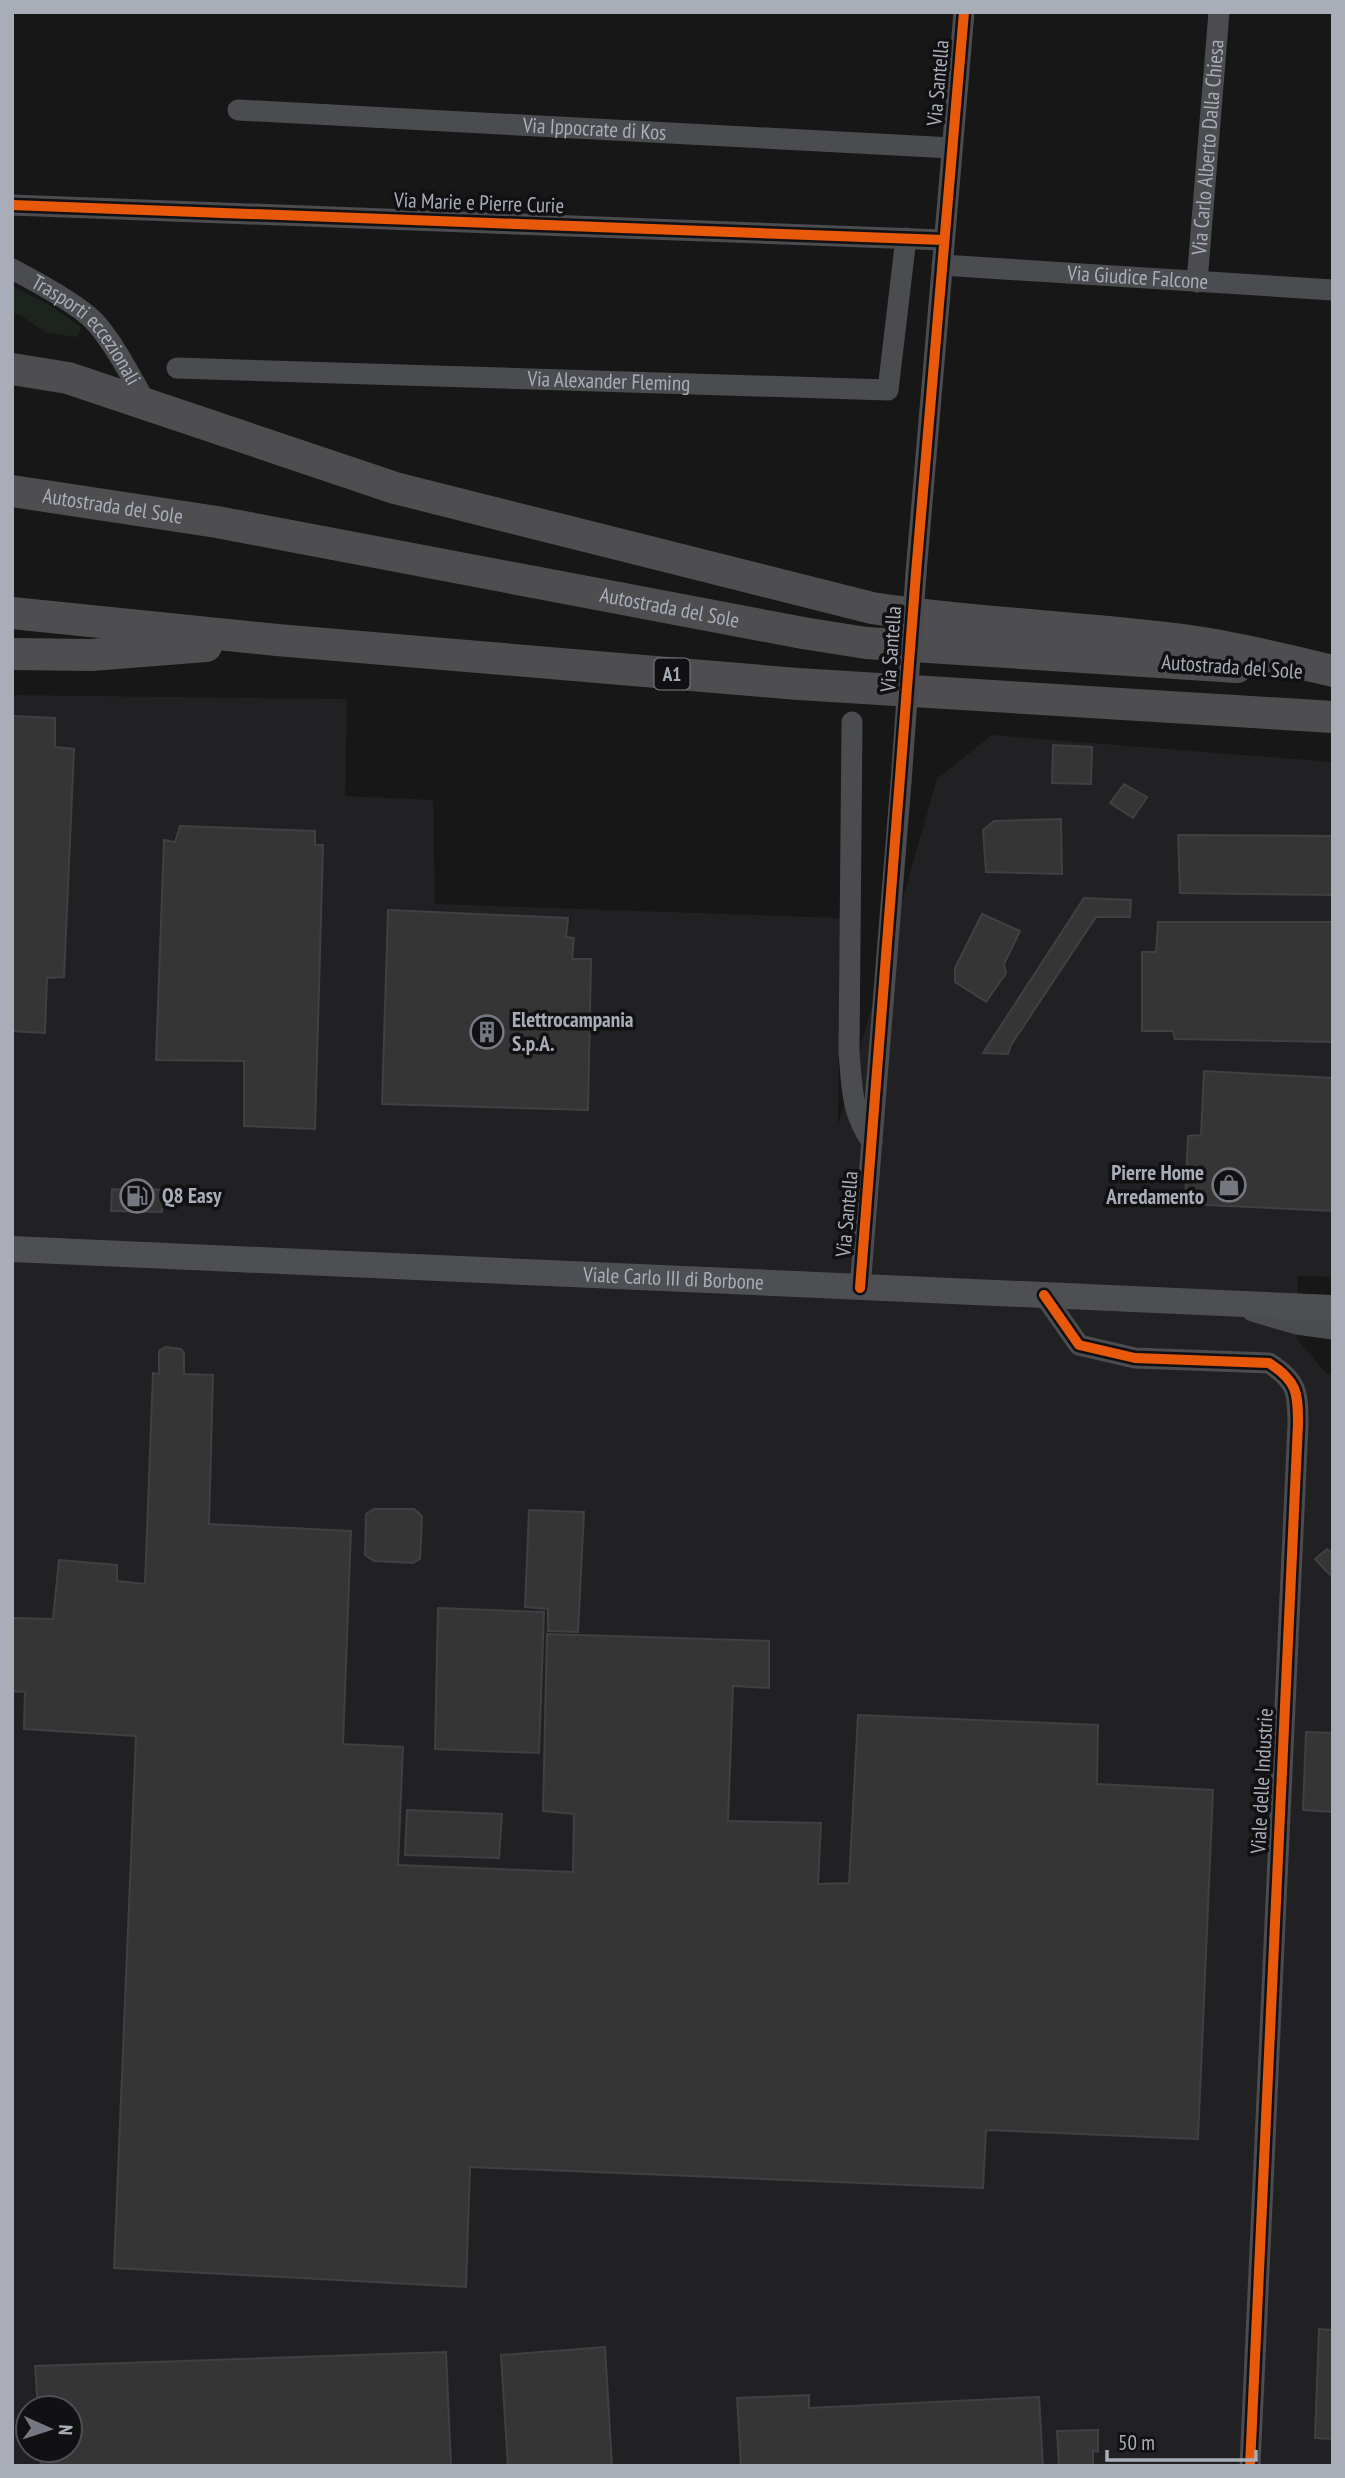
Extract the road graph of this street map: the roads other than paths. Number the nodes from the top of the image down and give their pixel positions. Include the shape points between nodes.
1 (964, 12) edge
2 (1219, 12) edge
3 (238, 110) dead end
4 (952, 148) junction
5 (12, 205) edge
6 (906, 238) junction
7 (944, 240) junction
8 (942, 265) junction
9 (12, 269) edge
10 (1197, 282) junction
11 (1333, 290) edge
12 (177, 368) dead end
13 (12, 369) edge
14 (147, 405) junction
15 (12, 491) edge
16 (12, 613) edge
17 (277, 640) junction
18 (12, 654) edge
19 (91, 655) junction
20 (12, 667) edge
21 (1333, 672) edge
22 (1333, 717) edge
23 (852, 722) dead end
24 (872, 1142) junction
25 (12, 1249) edge
26 (860, 1288) junction
27 (1044, 1295) junction
28 (1230, 1303) junction
29 (1333, 1308) edge
30 (1333, 1329) edge
31 (1250, 2466) edge

1 - 4 street, Via Santella
2 - 10 street, Via Carlo Alberto Dalla Chiesa
3 - 4 street, Via Ippocrate di Kos
4 - 7 street, Via Santella
5 - 6 street, Via Marie e Pierre Curie
6 - 7 street, Via Marie e Pierre Curie
6 - 12 street, Via Alexander Fleming via 888,390
7 - 8 street, Via Santella
8 - 10 street, Via Giudice Falcone
8 - 24 street, Via Santella, bridge
9 - 14 street, Trasporti eccezionali via 94,321
10 - 11 street, Via Giudice Falcone
13 - 14 highway via 68,378
14 - 21 highway via 395,488 872,608 1168,638 1250,651
15 - 21 highway, Autostrada del Sole via 217,522 866,643
16 - 17 highway, Autostrada del Sole / A1
17 - 19 highway
17 - 22 highway, Autostrada del Sole / A1 via 798,684
18 - 19 highway
19 - 20 street
23 - 24 street via 849,1052 854,1103 860,1125
24 - 26 street, Via Santella
25 - 26 main road, Viale Carlo III di Borbone
26 - 27 main road, Viale Carlo III di Borbone
27 - 28 main road, Viale Carlo III di Borbone
27 - 31 street, Viale delle Industrie via 1079,1345 1135,1358 1269,1363 1287,1375 1298,1395
28 - 29 main road, Viale Carlo III di Borbone
28 - 30 street via 1297,1324

